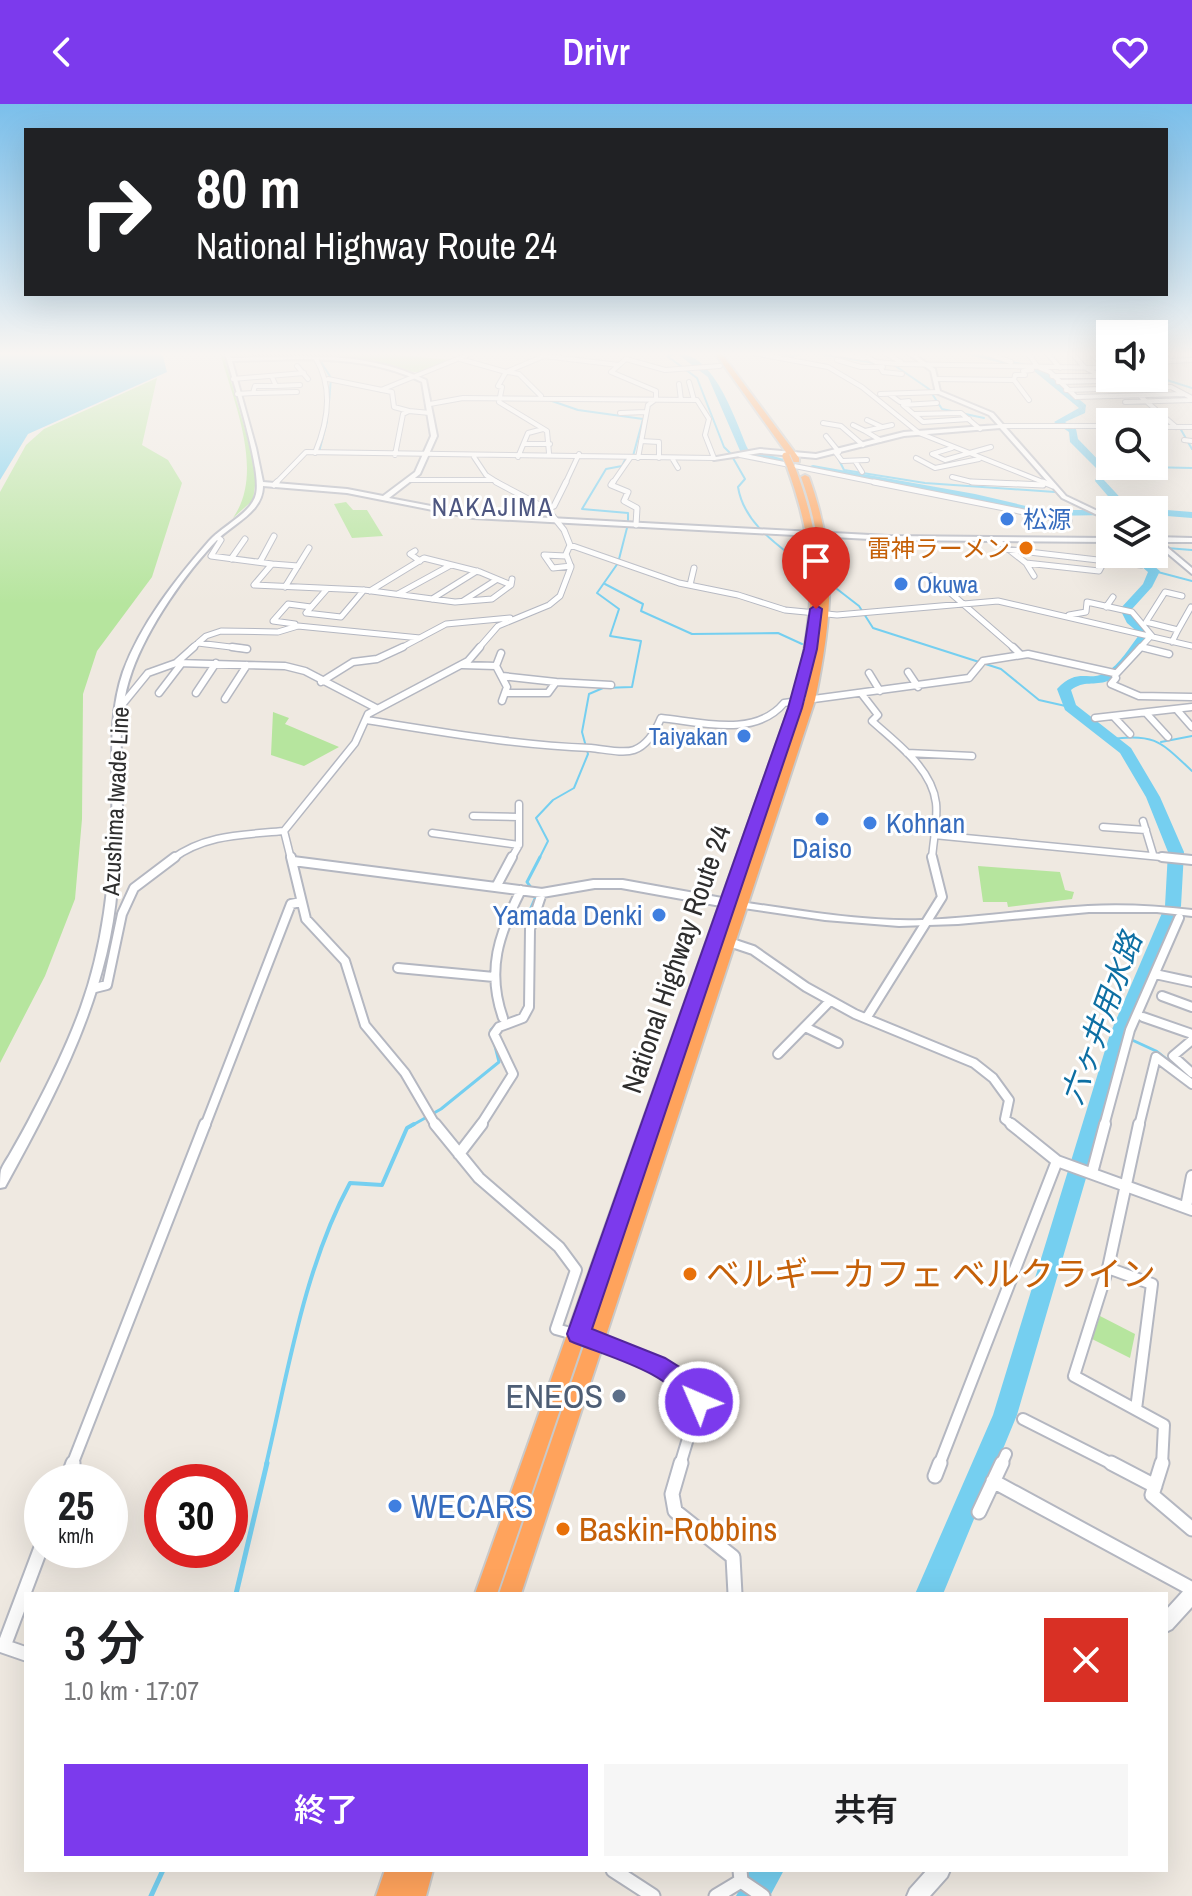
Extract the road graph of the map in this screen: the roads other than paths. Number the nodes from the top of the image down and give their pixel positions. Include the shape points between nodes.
1 (826, 436) dead end
2 (250, 437) edge
3 (321, 437) edge
4 (399, 437) edge
5 (434, 437) edge
6 (527, 437) edge
7 (547, 437) edge
8 (642, 437) edge
9 (706, 437) edge
10 (774, 437) edge
11 (776, 437) edge
12 (853, 437) edge
13 (874, 437) edge
14 (899, 437) edge
15 (927, 437) edge
16 (1012, 437) edge
17 (880, 440) junction
18 (1184, 440) dead end
19 (641, 441) junction
20 (1192, 441) edge
21 (525, 444) junction
22 (550, 444) junction
23 (863, 445) junction
24 (991, 447) dead end
25 (952, 448) junction
26 (838, 452) junction
27 (315, 453) junction
28 (549, 453) junction
29 (966, 453) junction
30 (579, 454) junction
31 (742, 454) junction
32 (395, 455) junction
33 (427, 456) junction
34 (474, 457) junction
35 (518, 457) junction
36 (630, 458) junction
37 (638, 458) junction
38 (649, 458) junction
39 (659, 458) junction
40 (672, 458) junction
41 (714, 458) junction
42 (916, 458) dead end
43 (695, 459) junction
44 (980, 459) junction
45 (792, 460) junction
46 (867, 460) dead end
47 (855, 461) junction
48 (700, 467) dead end
49 (678, 468) dead end
50 (651, 469) dead end
51 (862, 472) dead end
52 (952, 477) dead end
53 (410, 480) junction
54 (494, 480) junction
55 (262, 484) junction
56 (274, 485) junction
57 (1051, 486) junction
58 (385, 498) junction
59 (547, 509) junction
60 (1096, 513) edge
61 (557, 521) junction
62 (1069, 521) dead end
63 (636, 525) junction
64 (819, 534) junction
65 (274, 536) dead end
66 (217, 537) junction
67 (245, 539) dead end
68 (1096, 540) edge
69 (1168, 540) edge
70 (1192, 540) edge
71 (998, 541) junction
72 (570, 545) junction
73 (309, 548) dead end
74 (1004, 549) junction
75 (415, 551) dead end
76 (1168, 551) edge
77 (566, 556) junction
78 (231, 559) junction
79 (1096, 559) edge
80 (420, 561) junction
81 (260, 562) junction
82 (1026, 563) junction
83 (272, 564) junction
84 (452, 564) junction
85 (298, 566) junction
86 (571, 566) junction
87 (694, 568) dead end
88 (1101, 568) edge
89 (1136, 568) edge
90 (477, 571) junction
91 (1192, 572) edge
92 (1133, 575) dead end
93 (931, 576) dead end
94 (1034, 576) dead end
95 (496, 580) junction
96 (690, 585) junction
97 (285, 587) junction
98 (327, 589) junction
99 (366, 591) junction
100 (398, 594) junction
101 (1182, 596) dead end
102 (1113, 597) dead end
103 (432, 599) junction
104 (461, 601) junction
105 (964, 603) junction
106 (311, 607) junction
107 (1106, 607) junction
108 (1191, 607) edge
109 (306, 613) junction
110 (820, 614) junction
111 (1067, 615) junction
112 (341, 617) junction
113 (515, 618) junction
114 (294, 625) junction
115 (332, 628) junction
116 (1178, 630) junction
117 (1149, 636) junction
118 (420, 638) junction
119 (1172, 642) junction
120 (198, 643) junction
121 (1192, 646) edge
122 (1141, 647) junction
123 (247, 649) dead end
124 (501, 653) dead end
125 (1020, 654) junction
126 (1169, 654) dead end
127 (179, 663) junction
128 (216, 663) junction
129 (247, 665) junction
130 (462, 665) junction
131 (496, 666) junction
132 (908, 672) dead end
133 (869, 673) dead end
134 (1115, 675) junction
135 (502, 676) junction
136 (321, 682) junction
137 (556, 682) junction
138 (611, 685) dead end
139 (918, 687) junction
140 (880, 691) junction
141 (159, 693) dead end
142 (196, 693) dead end
143 (505, 693) junction
144 (861, 693) junction
145 (1183, 697) junction
146 (1192, 697) edge
147 (225, 699) dead end
148 (804, 700) junction
149 (502, 701) dead end
150 (1192, 707) edge
151 (376, 708) junction
152 (1178, 711) junction
153 (117, 712) junction
154 (1147, 714) junction
155 (1114, 717) junction
156 (1095, 718) dead end
157 (366, 720) junction
158 (1192, 727) edge
159 (1130, 734) dead end
160 (1168, 737) dead end
161 (906, 753) junction
162 (972, 756) dead end
163 (519, 804) dead end
164 (473, 816) dead end
165 (519, 817) junction
166 (1143, 821) dead end
167 (1103, 827) dead end
168 (1146, 830) junction
169 (284, 831) junction
170 (432, 833) dead end
171 (934, 835) junction
172 (519, 845) junction
173 (1153, 854) junction
174 (1192, 860) edge
175 (293, 861) junction
176 (496, 887) junction
177 (521, 890) junction
178 (542, 893) junction
179 (301, 902) junction
180 (734, 904) junction
181 (1192, 913) edge
182 (1179, 918) dead end
183 (920, 923) junction
184 (729, 942) junction
185 (398, 968) dead end
186 (1155, 974) junction
187 (494, 977) junction
188 (1192, 982) edge
189 (95, 988) junction
190 (1162, 996) dead end
191 (830, 1001) junction
192 (1192, 1007) edge
193 (867, 1017) junction
194 (1143, 1017) dead end
195 (503, 1018) dead end
196 (805, 1027) junction
197 (1192, 1037) edge
198 (838, 1043) dead end
199 (778, 1054) dead end
200 (1192, 1073) edge
201 (1192, 1084) edge
202 (459, 1154) junction
203 (1059, 1162) junction
204 (1089, 1172) junction
205 (1192, 1176) edge
206 (0, 1183) edge
207 (1124, 1186) junction
208 (1189, 1209) edge
209 (1108, 1268) junction
210 (579, 1334) junction
211 (597, 1340) junction
212 (1136, 1409) junction
213 (1023, 1419) dead end
214 (1006, 1454) dead end
215 (73, 1464) edge
216 (935, 1476) dead end
217 (993, 1481) junction
218 (1155, 1486) junction
219 (979, 1512) dead end
220 (1192, 1529) edge
221 (33, 1568) edge
222 (1192, 1591) edge
223 (487, 1592) edge
224 (511, 1592) edge
225 (735, 1592) edge
226 (1168, 1621) edge
227 (2, 1645) edge
228 (24, 1653) edge
229 (396, 1872) edge
230 (420, 1872) edge
231 (616, 1872) edge
232 (938, 1872) edge
233 (741, 1876) edge
234 (389, 1896) edge
235 (413, 1896) edge
236 (653, 1896) edge
237 (716, 1896) edge
238 (763, 1896) edge
239 (917, 1896) edge

1 - 26 street
2 - 55 street
3 - 27 street
4 - 32 street
5 - 33 street
6 - 21 street
7 - 22 street
8 - 19 street
9 - 41 street
10 - 45 highway, National Highway Route 24
11 - 45 highway, National Highway Route 24
12 - 23 street
13 - 17 street
14 - 17 street
15 - 25 street
16 - 57 street
17 - 23 street
18 - 20 street
19 - 37 street
19 - 39 street via 659,442
21 - 22 street
21 - 35 street
22 - 28 street
23 - 26 street
24 - 29 street
25 - 29 street
25 - 29 street via 932,454 945,460
26 - 45 street
26 - 47 street via 842,461
27 - 32 street
27 - 56 street via 306,452
28 - 30 street
28 - 35 street
29 - 44 street
30 - 36 street
30 - 59 street via 554,506
31 - 41 street
31 - 45 street
31 - 62 street
32 - 33 street
33 - 34 street
33 - 53 street
34 - 35 street
34 - 54 street
36 - 37 street
36 - 63 street via 611,485 628,492 624,501 637,508
37 - 38 street
38 - 39 street
38 - 50 street
39 - 40 street
40 - 43 street
40 - 49 street
41 - 43 street
42 - 44 street via 935,468
43 - 48 street
44 - 57 street
45 - 64 highway, National Highway Route 24
46 - 47 street
47 - 51 street
52 - 57 street
53 - 54 street
53 - 58 street
54 - 59 street
55 - 56 street
55 - 66 street, Azushima Iwade Line via 257,501
56 - 58 street
57 - 60 street
58 - 61 street via 445,513
59 - 61 street
61 - 63 street
61 - 72 street
63 - 64 street
64 - 71 street
64 - 110 highway, National Highway Route 24
65 - 81 street
66 - 78 street via 221,540 211,556
66 - 153 street, Azushima Iwade Line via 181,579 142,639
67 - 78 street
68 - 71 street
69 - 70 street
71 - 74 street
72 - 77 street
72 - 96 street
73 - 85 street
74 - 79 street
74 - 82 street
75 - 80 street via 410,554
76 - 91 street
77 - 86 street
77 - 86 street via 544,555 553,568
78 - 81 street
80 - 84 street
80 - 99 street
81 - 83 street
82 - 88 street
82 - 94 street
83 - 85 street
83 - 97 street via 254,585
84 - 90 street
84 - 100 street
85 - 97 street
86 - 113 street via 560,596
87 - 96 street
89 - 92 street
90 - 95 street
90 - 103 street
93 - 105 street
95 - 104 street
95 - 104 street via 511,582 492,599
96 - 110 street
97 - 98 street
98 - 99 street
98 - 106 street
99 - 100 street
99 - 112 street
100 - 103 street
101 - 116 street via 1165,592 1146,622
102 - 107 street
103 - 104 street
105 - 110 street
105 - 111 street via 998,601
105 - 125 street
106 - 109 street
106 - 114 street via 288,604 273,621
107 - 111 street via 1087,602 1086,612
107 - 117 street via 1132,612 1152,632
108 - 116 street
109 - 112 street
109 - 114 street
110 - 148 highway, National Highway Route 24
111 - 117 street
112 - 115 street
113 - 118 street via 447,623
113 - 130 street via 498,626
114 - 115 street
114 - 120 street via 278,632 231,629
115 - 118 street
116 - 119 street
117 - 119 street
117 - 122 street
118 - 136 street via 390,656 353,662
119 - 121 street
120 - 123 street
120 - 127 street
122 - 126 street
122 - 134 street
124 - 131 street
125 - 134 street
125 - 139 street via 982,664 969,678
127 - 128 street
127 - 141 street
127 - 153 street via 148,673
128 - 129 street
128 - 142 street
129 - 136 street via 305,671
129 - 147 street
130 - 131 street
130 - 151 street
131 - 135 street
132 - 139 street
133 - 140 street
134 - 145 street via 1111,684 1119,691
135 - 137 street
135 - 143 street
136 - 151 street
137 - 138 street
137 - 143 street via 548,693
139 - 140 street
140 - 144 street
143 - 149 street
144 - 148 street
144 - 161 street via 878,715 872,721
145 - 146 street
145 - 150 street
148 - 157 street via 784,703 773,717 751,724 661,718 648,742 622,751 516,745 497,737
148 - 180 highway, National Highway Route 24
150 - 152 street
151 - 157 street
152 - 154 street
152 - 158 street
153 - 189 street, Azushima Iwade Line via 112,895
154 - 155 street
154 - 160 street
155 - 156 street
155 - 159 street
157 - 169 street via 355,743
161 - 162 street
161 - 171 street via 931,788 936,803
163 - 165 street
164 - 165 street
165 - 172 street
166 - 168 street
167 - 168 street
168 - 173 street
169 - 175 street
169 - 189 street via 214,837 191,845 134,888 122,914 107,985
170 - 172 street
171 - 173 street
171 - 183 street via 932,861 942,897
172 - 176 street
173 - 174 street
175 - 176 street
175 - 179 street
176 - 177 street
177 - 178 street
177 - 187 street via 497,935
178 - 180 street via 622,884
178 - 202 street via 530,929 529,1007 523,1018 494,1034 513,1074
179 - 202 street via 306,919 345,961 365,1025 405,1073
179 - 215 street via 291,904
180 - 183 street
180 - 184 highway, National Highway Route 24
180 - 210 highway, National Highway Route 24
181 - 183 street via 1092,906
182 - 186 street
183 - 193 street via 897,972
184 - 191 street via 757,950
184 - 211 highway, National Highway Route 24
185 - 187 street
186 - 188 street
186 - 204 street via 1130,1030
187 - 195 street via 493,994
189 - 206 street, Azushima Iwade Line via 80,1032
190 - 192 street
191 - 193 street
191 - 196 street
193 - 203 street via 974,1063 1009,1100 1005,1119
194 - 197 street
196 - 198 street
196 - 199 street
197 - 200 street via 1173,1056
201 - 207 street via 1156,1057
202 - 210 street via 559,1247 576,1270 556,1329
203 - 204 street
203 - 216 street
204 - 207 street
205 - 208 street
207 - 208 street
207 - 209 street
209 - 212 street via 1152,1284
209 - 212 street via 1074,1376
210 - 211 street
210 - 223 highway, National Highway Route 24
211 - 224 highway, National Highway Route 24
211 - 225 street via 696,1391 699,1402 672,1494 675,1511 733,1557
212 - 218 street via 1164,1425
213 - 218 street
214 - 217 street
217 - 219 street
217 - 222 street
218 - 220 street via 1152,1495
221 - 227 street
222 - 226 street
227 - 228 street
229 - 234 highway
230 - 235 highway
231 - 236 street
232 - 239 street
233 - 237 street
233 - 238 street

